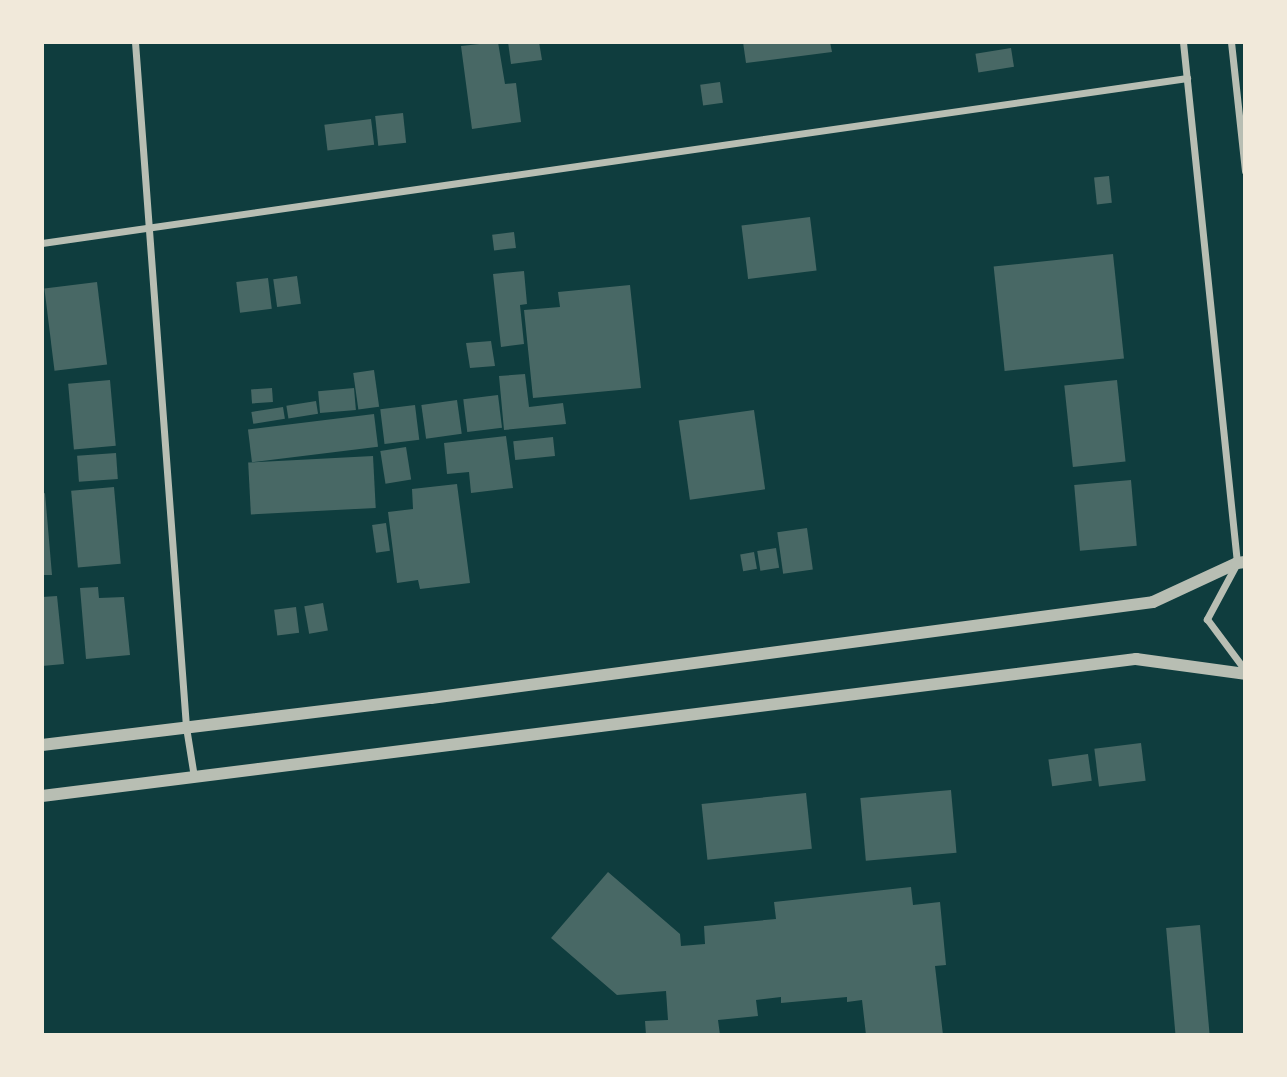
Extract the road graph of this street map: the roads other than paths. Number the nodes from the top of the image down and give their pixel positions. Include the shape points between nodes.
1 (135, 42) edge
2 (1183, 42) edge
3 (1231, 42) edge
4 (1187, 78) junction
5 (1245, 170) edge
6 (150, 229) junction
7 (42, 243) edge
8 (1241, 562) edge
9 (1245, 672) edge
10 (186, 727) junction
11 (42, 745) edge
12 (194, 778) junction
13 (42, 796) edge

1 - 6 street
2 - 4 street
3 - 5 street
4 - 6 street
4 - 8 street
6 - 7 street
6 - 10 street
8 - 9 street via 1207,619
8 - 10 street via 1153,602
9 - 12 street via 1136,659
10 - 11 street
10 - 12 street
12 - 13 street

